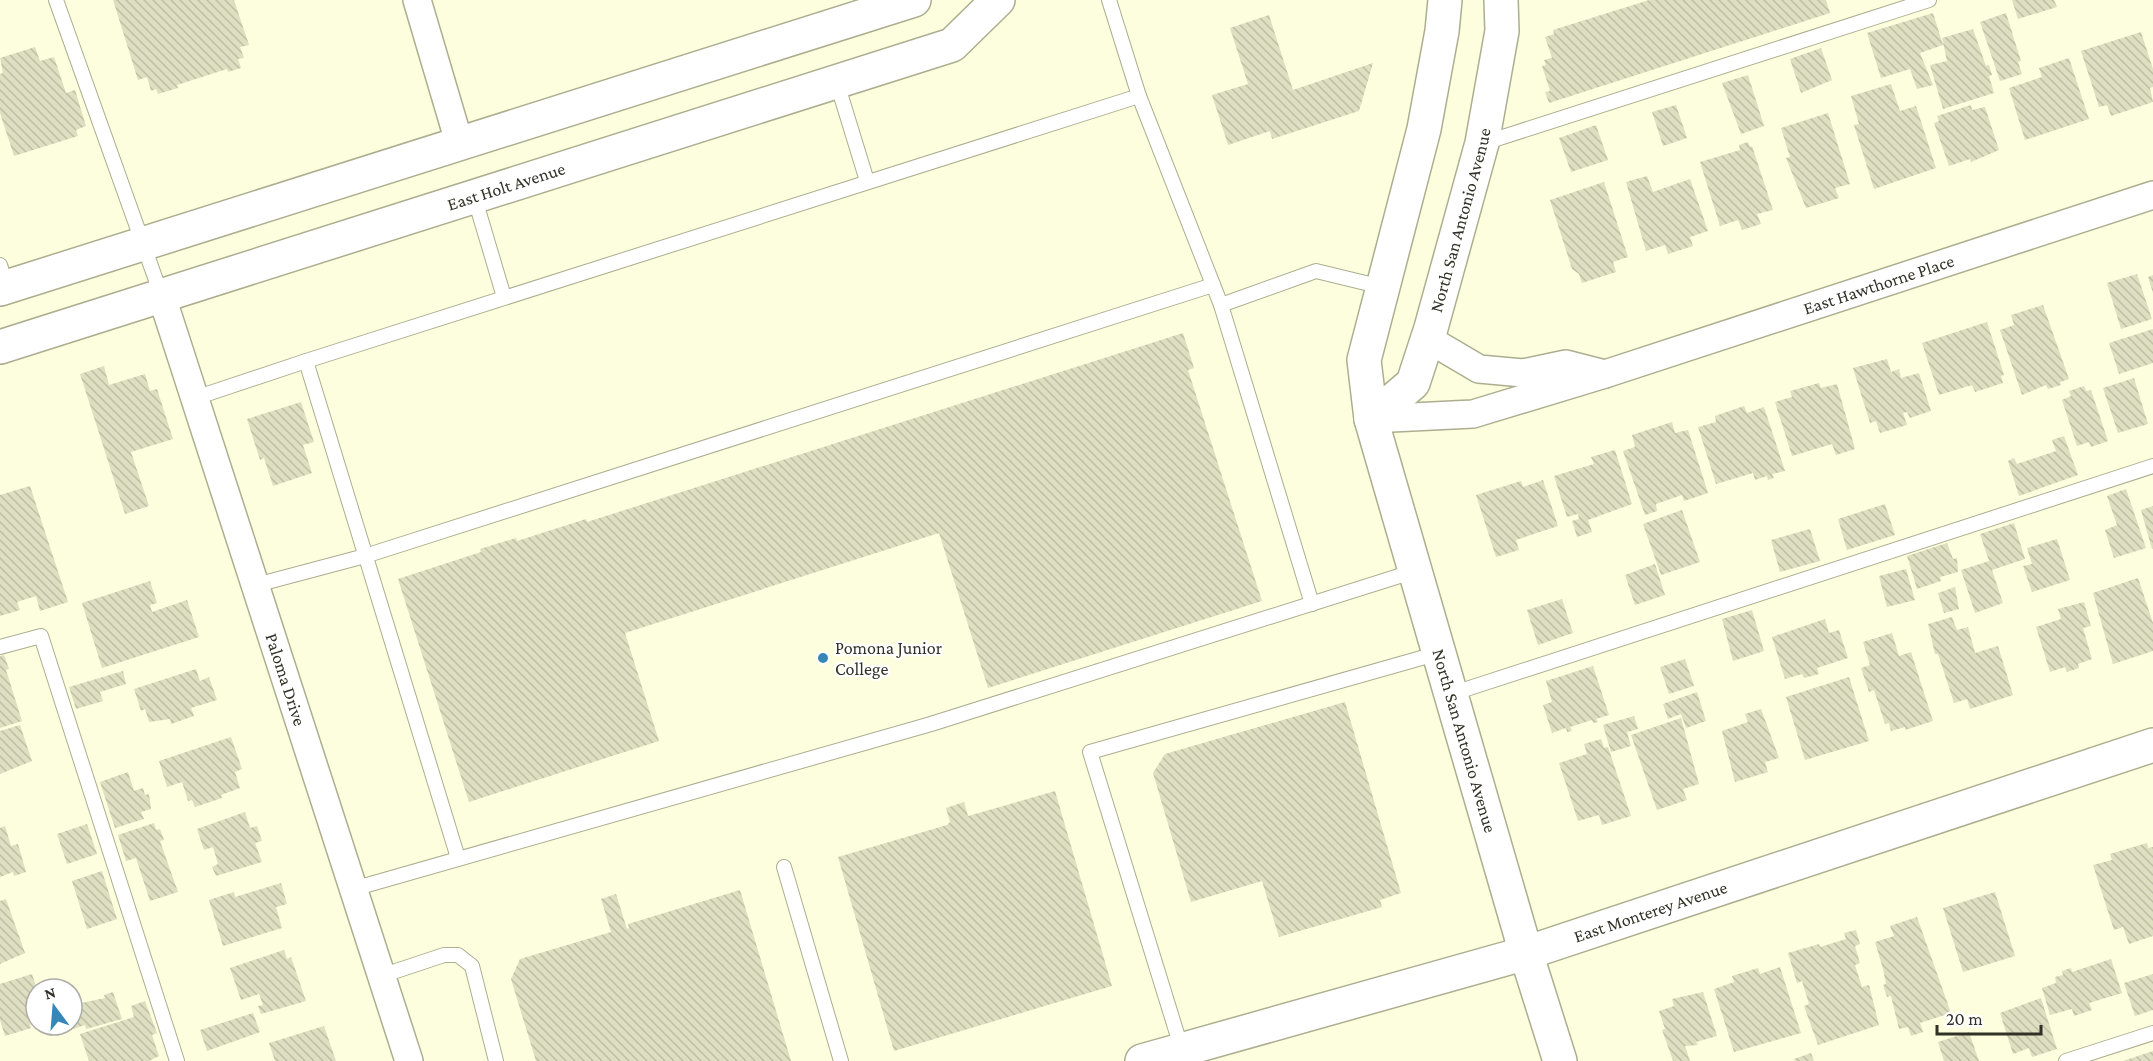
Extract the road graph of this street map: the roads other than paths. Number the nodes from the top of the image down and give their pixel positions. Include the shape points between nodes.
1 (56, 0) edge
2 (417, 0) edge
3 (914, 0) edge
4 (998, 0) edge
5 (1109, 0) edge
6 (1445, 0) edge
7 (1500, 0) edge
8 (1929, 0) edge
9 (837, 83) junction
10 (1139, 96) junction
11 (459, 142) junction
12 (1482, 143) junction
13 (867, 181) junction
14 (2153, 195) edge
15 (474, 196) junction
16 (143, 243) junction
17 (2, 280) edge
18 (1213, 285) junction
19 (1382, 287) junction
20 (162, 297) junction
21 (504, 297) junction
22 (1221, 305) junction
23 (1428, 339) junction
24 (0, 347) edge
25 (306, 361) junction
26 (1605, 374) junction
27 (195, 398) junction
28 (1371, 419) junction
29 (2153, 466) edge
30 (365, 556) junction
31 (1415, 571) junction
32 (256, 585) junction
33 (1312, 604) junction
34 (0, 647) edge
35 (1439, 653) junction
36 (1451, 694) junction
37 (2153, 745) edge
38 (458, 858) junction
39 (784, 867) dead end
40 (353, 889) junction
41 (1526, 952) junction
42 (381, 976) junction
43 (2153, 1033) edge
44 (1182, 1050) junction
45 (177, 1061) edge
46 (409, 1061) edge
47 (495, 1061) edge
48 (841, 1061) edge
49 (1142, 1061) edge
50 (1560, 1061) edge
51 (2066, 1061) edge

1 - 16 lane
2 - 11 street
3 - 11 main road
4 - 9 main road, East Holt Avenue via 952,45
5 - 10 lane
6 - 19 main road, North San Antonio Avenue via 1424,129
7 - 12 main road, North San Antonio Avenue via 1502,31
8 - 12 lane
9 - 13 lane
9 - 15 main road, East Holt Avenue
10 - 13 lane
10 - 18 lane
11 - 16 main road
12 - 23 main road, North San Antonio Avenue
13 - 21 lane
14 - 26 street, East Hawthorne Place
15 - 20 main road, East Holt Avenue
15 - 21 lane
16 - 17 main road
16 - 20 lane
18 - 22 lane
18 - 30 lane
19 - 22 lane via 1316,271
19 - 28 main road, North San Antonio Avenue via 1364,360
20 - 24 main road, East Holt Avenue
20 - 27 street, Paloma Drive
21 - 25 lane
22 - 33 lane
23 - 26 street via 1479,369 1523,373 1566,363
23 - 28 main road, North San Antonio Avenue via 1413,383
25 - 27 lane
25 - 30 lane
26 - 28 street, East Hawthorne Place via 1473,414
27 - 32 street, Paloma Drive
28 - 31 main road, North San Antonio Avenue
29 - 36 lane
30 - 32 lane
30 - 38 lane
31 - 33 lane
31 - 35 main road, North San Antonio Avenue
32 - 40 street, Paloma Drive
33 - 38 lane via 931,724
34 - 45 lane via 40,636
35 - 36 main road, North San Antonio Avenue
35 - 44 lane via 1090,752
36 - 41 main road, North San Antonio Avenue
37 - 41 main road, East Monterey Avenue
38 - 40 lane
39 - 48 lane
40 - 42 street, Paloma Drive
41 - 44 main road, East Monterey Avenue
41 - 50 main road, North San Antonio Avenue
42 - 46 street, Paloma Drive
42 - 47 lane via 444,955 458,955 472,966
43 - 51 lane
44 - 49 main road, East Monterey Avenue

